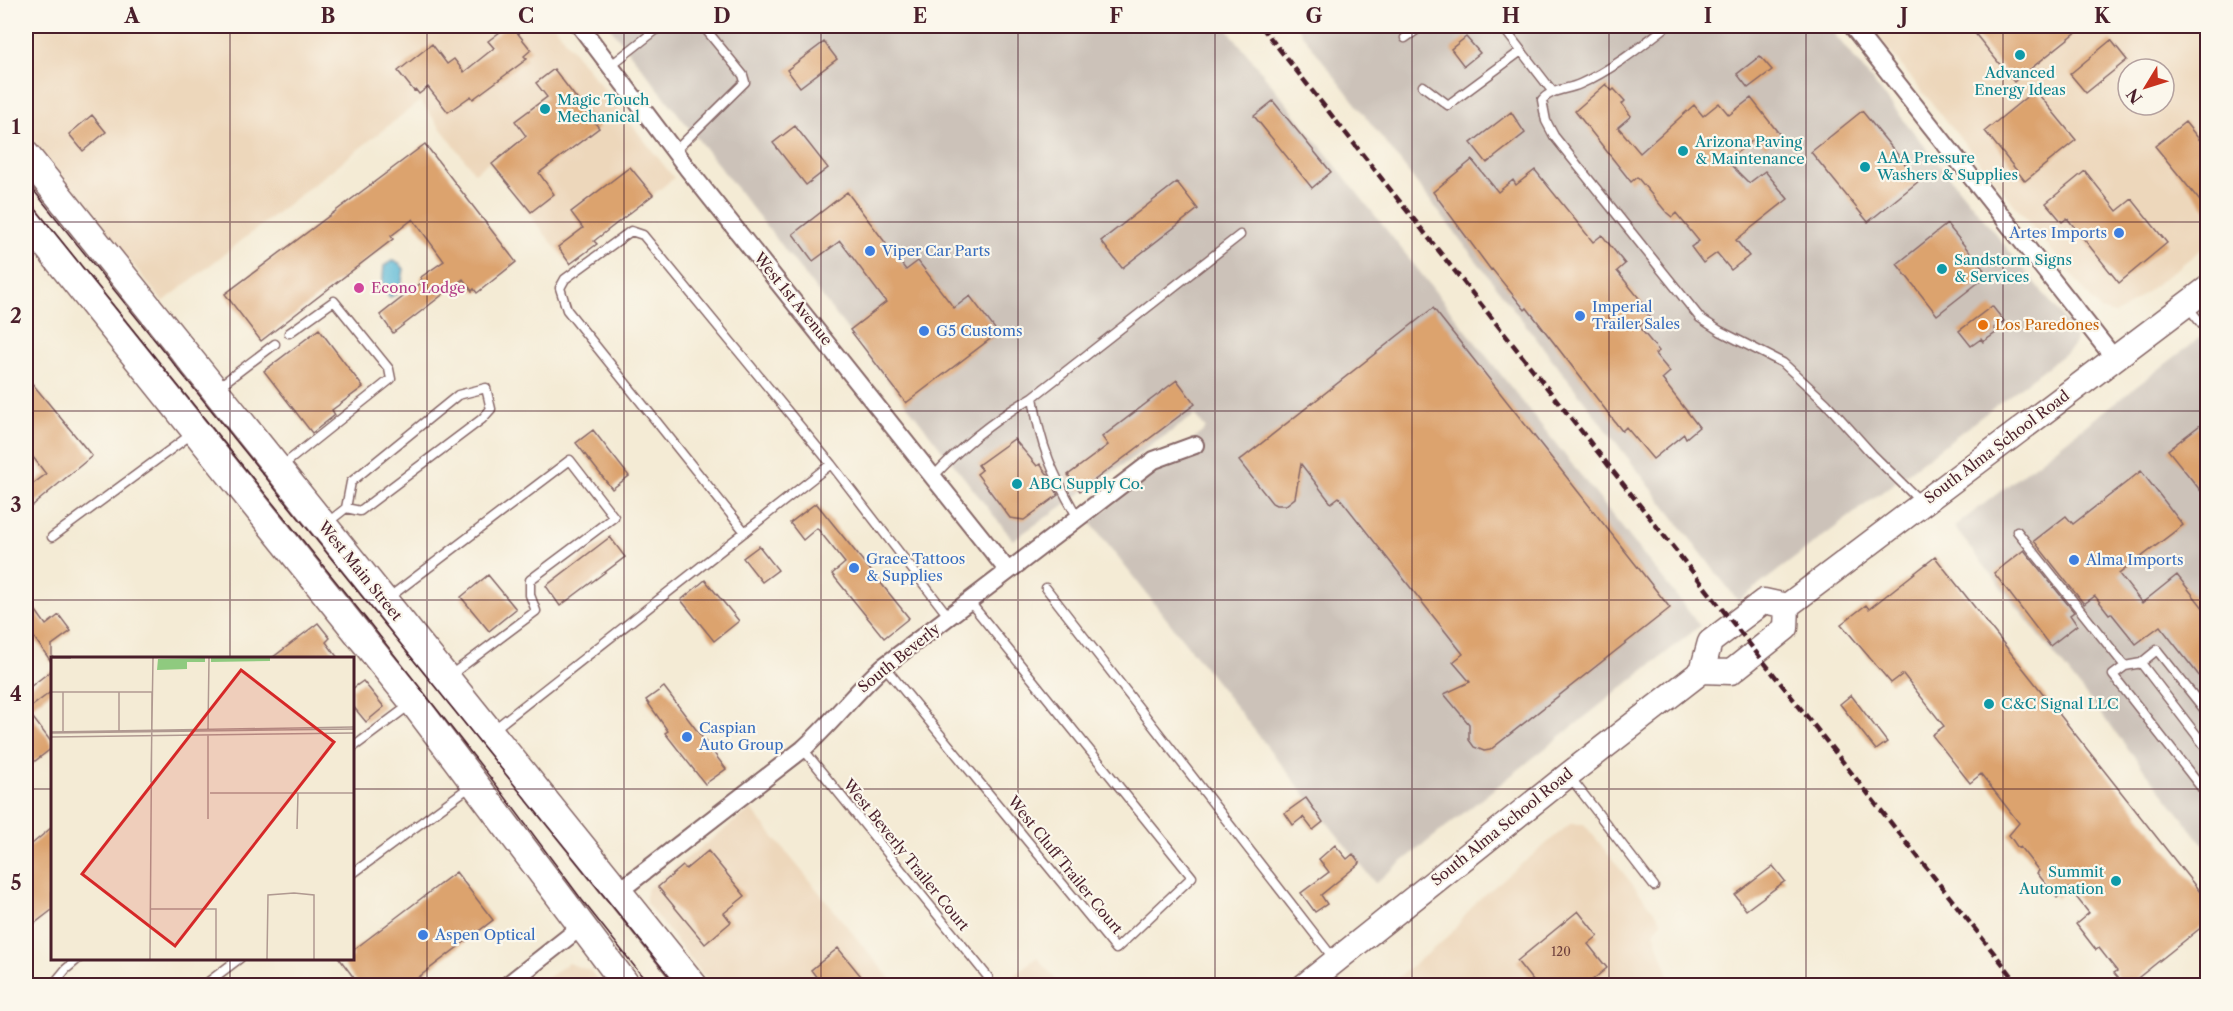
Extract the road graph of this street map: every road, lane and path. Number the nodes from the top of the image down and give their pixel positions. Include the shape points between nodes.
1 (580, 26) edge
2 (661, 26) edge
3 (703, 26) edge
4 (1422, 26) edge
5 (1502, 26) edge
6 (1667, 26) edge
7 (1852, 26) edge
8 (1405, 38) dead end
9 (1521, 51) junction
10 (610, 66) junction
11 (1423, 86) dead end
12 (1553, 92) junction
13 (675, 151) junction
14 (26, 155) edge
15 (26, 220) edge
16 (1240, 235) dead end
17 (2208, 288) edge
18 (2186, 304) junction
19 (2208, 332) edge
20 (289, 333) dead end
21 (275, 344) dead end
22 (2114, 358) junction
23 (214, 391) junction
24 (1033, 397) junction
25 (196, 430) junction
26 (1195, 445) dead end
27 (831, 464) junction
28 (278, 469) junction
29 (933, 477) junction
30 (1923, 503) junction
31 (346, 508) junction
32 (1078, 518) junction
33 (323, 526) junction
34 (2017, 531) dead end
35 (745, 532) junction
36 (52, 537) dead end
37 (1008, 571) junction
38 (1046, 588) dead end
39 (969, 601) junction
40 (384, 602) junction
41 (1787, 606) junction
42 (950, 616) junction
43 (2141, 663) junction
44 (884, 666) junction
45 (2125, 666) junction
46 (1702, 671) junction
47 (446, 678) junction
48 (413, 702) junction
49 (2208, 714) edge
50 (490, 733) junction
51 (354, 746) edge
52 (803, 749) junction
53 (2208, 750) edge
54 (1568, 775) junction
55 (476, 783) junction
56 (2208, 796) edge
57 (354, 873) edge
58 (1654, 886) dead end
59 (618, 892) junction
60 (582, 926) junction
61 (77, 960) edge
62 (237, 960) edge
63 (1336, 961) junction
64 (988, 977) dead end
65 (52, 986) edge
66 (203, 986) edge
67 (506, 986) edge
68 (627, 986) edge
69 (694, 986) edge
70 (1304, 986) edge

1 - 10 street, West 1st Avenue
2 - 10 lane
3 - 13 lane via 745,82
4 - 8 lane
5 - 9 lane
6 - 12 lane via 1607,70
7 - 22 street
9 - 11 lane via 1448,105
9 - 12 lane
10 - 13 street, West 1st Avenue
12 - 30 lane via 1542,100 1546,122 1554,136 1700,318 1783,363
13 - 29 street, West 1st Avenue
14 - 23 main road, West Main Street
15 - 25 main road
16 - 24 lane
17 - 18 main road, South Alma School Road
18 - 19 lane
18 - 22 main road, South Alma School Road
20 - 28 lane via 334,301 389,369 391,379
21 - 23 lane
22 - 30 main road, South Alma School Road
23 - 28 main road, West Main Street
24 - 29 lane via 998,418 953,454
24 - 32 lane via 1046,455
25 - 36 lane
25 - 48 main road
26 - 32 street, South Beverly via 1154,460
27 - 35 lane
27 - 35 lane via 643,235 631,231 565,279 560,288 567,310
27 - 42 lane
28 - 33 main road, West Main Street
29 - 37 street, West 1st Avenue
30 - 41 main road, South Alma School Road
31 - 31 lane via 360,511 482,419 491,409 486,388 458,395 351,482
31 - 33 lane
32 - 37 street, South Beverly
33 - 40 main road, West Main Street
34 - 45 lane
35 - 50 lane
37 - 39 street, South Beverly
38 - 63 lane
39 - 42 street, South Beverly
39 - 44 lane, West Cluff Trailer Court via 1192,877 1116,949
40 - 47 main road, West Main Street
40 - 47 lane via 570,460 614,517 530,580 536,611
41 - 46 main road via 1764,601 1710,642
41 - 46 main road via 1786,628 1731,672
42 - 44 street, South Beverly
43 - 45 lane
43 - 49 lane via 2157,650
43 - 53 lane
44 - 52 street, South Beverly
45 - 56 lane via 2113,675
46 - 54 main road, South Alma School Road
47 - 50 main road, West Main Street
48 - 51 lane
48 - 55 main road
50 - 59 main road, West Main Street
52 - 59 street, South Beverly
52 - 64 lane, West Beverly Trailer Court
54 - 58 lane
54 - 63 main road, South Alma School Road
55 - 57 lane
55 - 60 main road
59 - 69 main road, West Main Street
60 - 67 street
60 - 68 main road
61 - 65 lane
62 - 66 lane
63 - 70 main road, South Alma School Road

